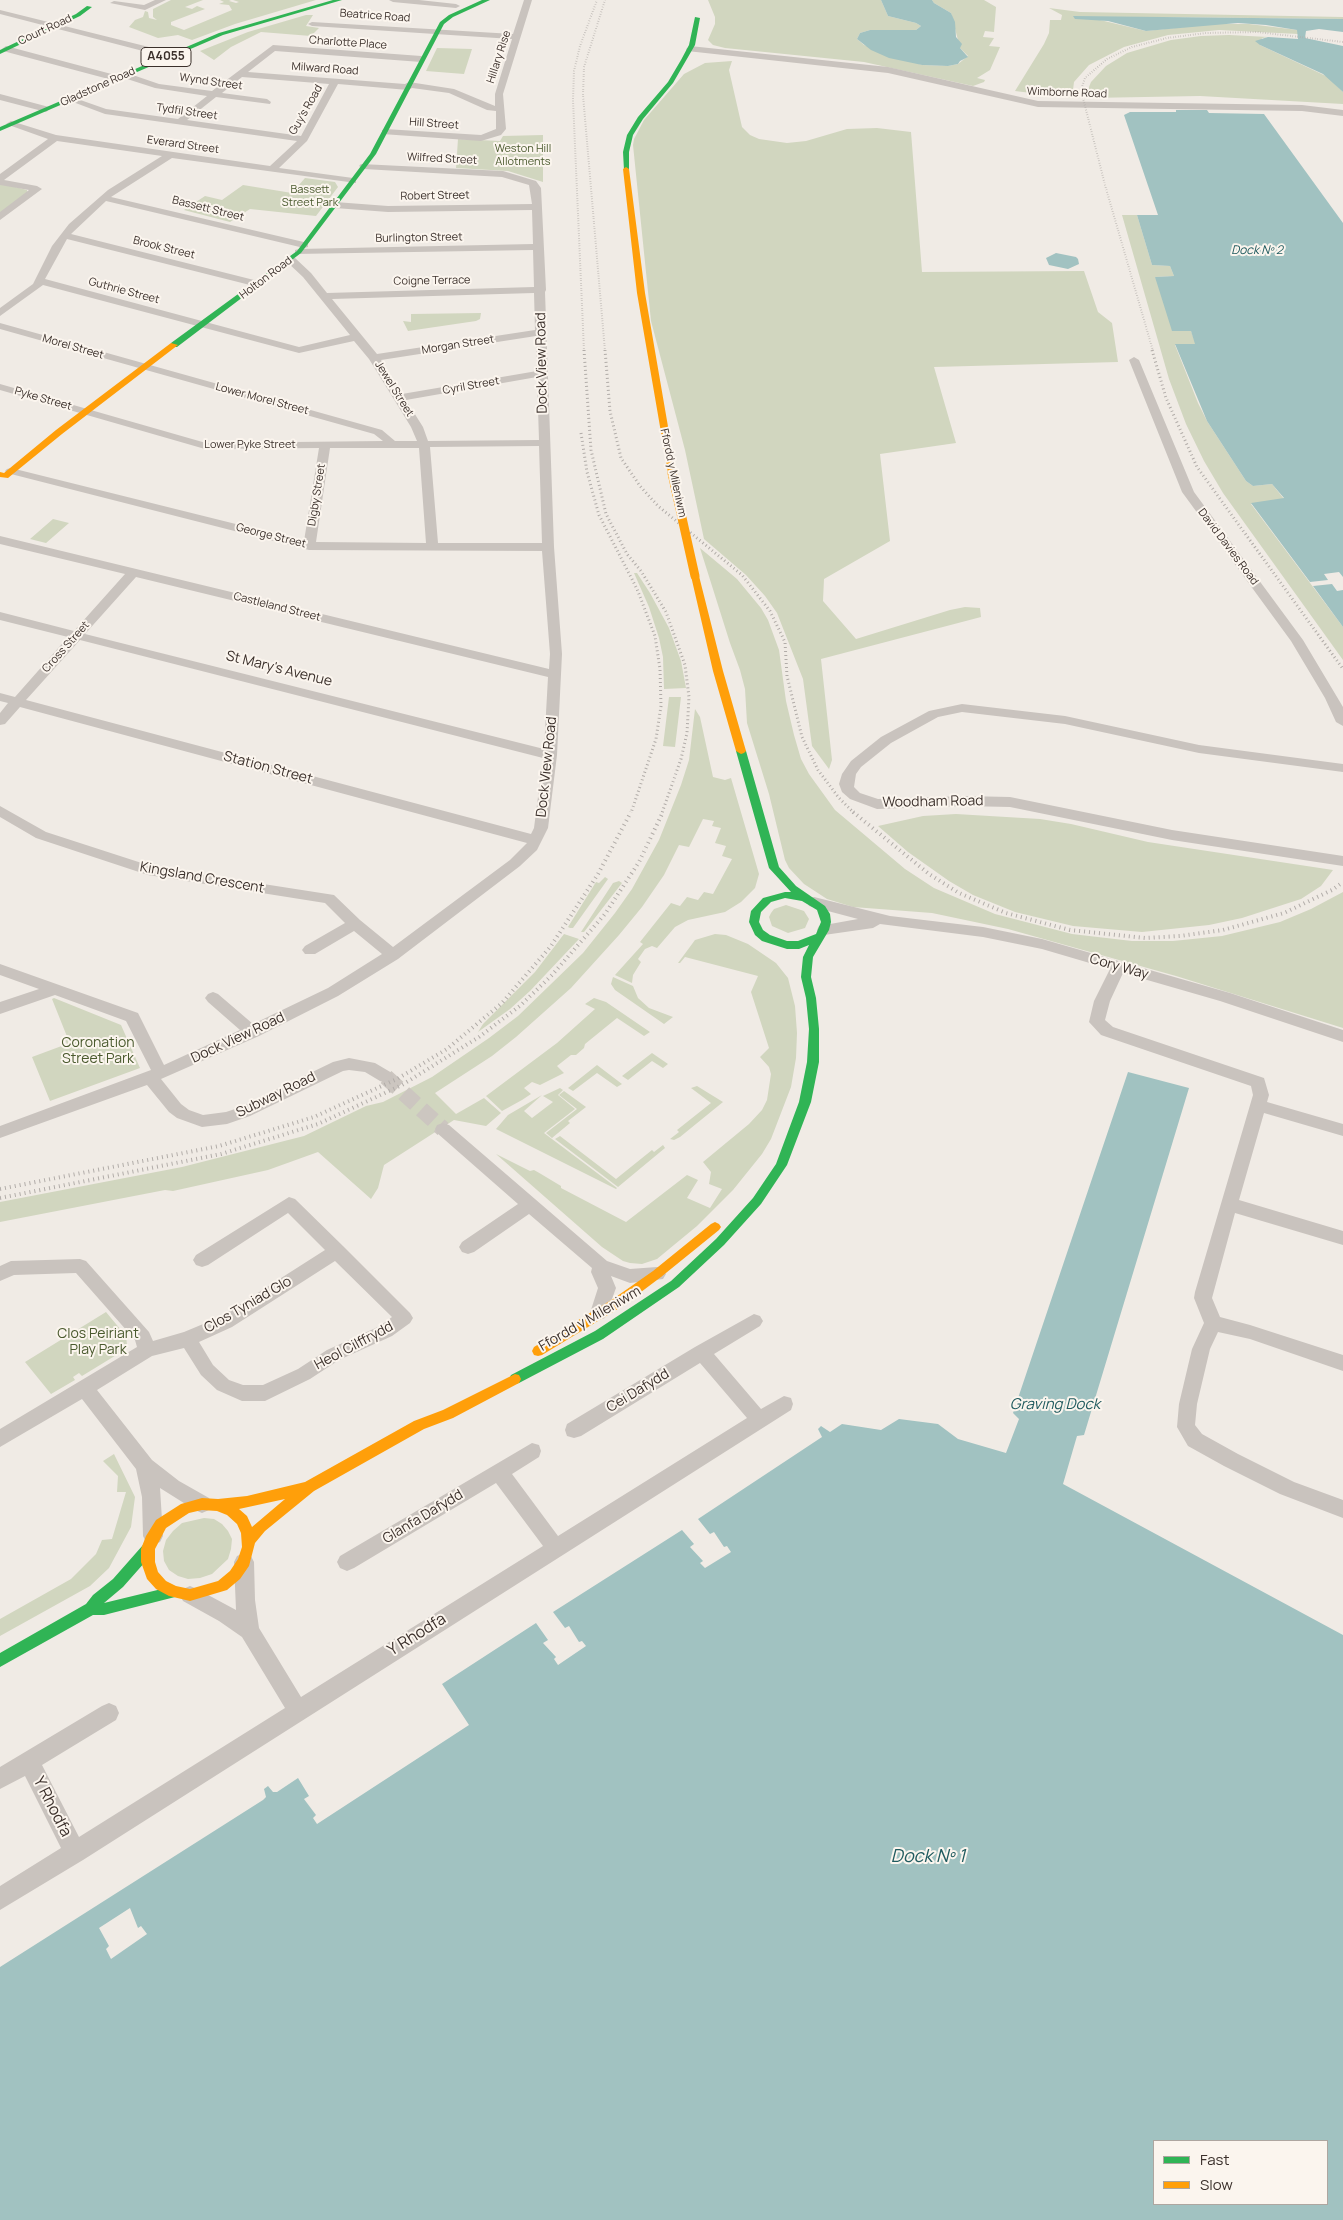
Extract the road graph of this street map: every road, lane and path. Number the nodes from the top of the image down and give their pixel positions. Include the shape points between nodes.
1 (162, 0) edge
2 (336, 0) edge
3 (392, 0) edge
4 (487, 0) edge
5 (528, 0) edge
6 (97, 2) edge
7 (456, 6) dead end
8 (0, 12) edge
9 (696, 14) dead end
10 (312, 24) dead end
11 (54, 25) junction
12 (436, 32) junction
13 (518, 37) junction
14 (3, 50) edge
15 (694, 52) junction
16 (170, 55) junction
17 (421, 59) junction
18 (239, 74) junction
19 (120, 77) junction
20 (335, 81) junction
21 (408, 86) junction
22 (213, 94) junction
23 (0, 97) edge
24 (69, 99) junction
25 (267, 102) dead end
26 (46, 109) junction
27 (500, 109) junction
28 (1343, 113) edge
29 (179, 122) junction
30 (12, 124) junction
31 (0, 129) edge
32 (385, 132) junction
33 (55, 138) junction
34 (481, 138) joint
35 (304, 140) junction
36 (170, 155) junction
37 (364, 166) junction
38 (272, 169) junction
39 (518, 177) joint
40 (0, 180) edge
41 (353, 181) junction
42 (105, 198) junction
43 (335, 205) junction
44 (536, 207) junction
45 (0, 217) edge
46 (64, 235) junction
47 (539, 247) junction
48 (298, 252) junction
49 (40, 281) junction
50 (258, 284) junction
51 (541, 290) junction
52 (324, 296) junction
53 (0, 312) edge
54 (202, 324) junction
55 (0, 326) edge
56 (541, 332) junction
57 (356, 337) junction
58 (374, 358) junction
59 (1134, 360) dead end
60 (146, 367) junction
61 (542, 373) junction
62 (0, 387) edge
63 (400, 398) junction
64 (86, 412) junction
65 (378, 432) joint
66 (545, 443) junction
67 (424, 444) junction
68 (325, 445) junction
69 (389, 445) junction
70 (4, 476) edge
71 (0, 540) edge
72 (309, 546) junction
73 (432, 547) junction
74 (548, 547) junction
75 (133, 573) junction
76 (0, 616) edge
77 (78, 634) junction
78 (555, 675) junction
79 (0, 697) edge
80 (18, 701) junction
81 (0, 721) edge
82 (1343, 722) edge
83 (550, 755) junction
84 (1343, 768) edge
85 (0, 811) edge
86 (536, 840) junction
87 (1343, 860) edge
88 (774, 868) junction
89 (767, 900) junction
90 (810, 900) junction
91 (890, 921) junction
92 (355, 924) junction
93 (821, 933) junction
94 (776, 943) junction
95 (310, 950) dead end
96 (393, 955) junction
97 (1119, 966) junction
98 (0, 969) edge
99 (806, 977) junction
100 (55, 989) junction
101 (213, 998) dead end
102 (0, 1008) edge
103 (253, 1032) junction
104 (1343, 1036) edge
105 (155, 1075) junction
106 (386, 1077) tunnel mouth
107 (1258, 1105) junction
108 (443, 1128) tunnel mouth
109 (1343, 1130) edge
110 (0, 1132) edge
111 (792, 1136) junction
112 (751, 1190) dead end
113 (530, 1204) junction
114 (1229, 1204) junction
115 (722, 1220) dead end
116 (1343, 1238) edge
117 (468, 1248) dead end
118 (337, 1251) junction
119 (202, 1260) dead end
120 (601, 1266) junction
121 (0, 1274) edge
122 (658, 1274) junction
123 (599, 1313) junction
124 (754, 1321) dead end
125 (1213, 1323) junction
126 (188, 1338) junction
127 (147, 1350) junction
128 (701, 1352) junction
129 (525, 1358) dead end
130 (1343, 1363) edge
131 (491, 1378) dead end
132 (84, 1387) junction
133 (784, 1404) dead end
134 (760, 1420) junction
135 (427, 1421) junction
136 (574, 1430) dead end
137 (0, 1438) edge
138 (532, 1451) dead end
139 (145, 1466) junction
140 (499, 1472) junction
141 (310, 1487) junction
142 (210, 1505) junction
143 (1343, 1509) edge
144 (248, 1542) junction
145 (151, 1543) junction
146 (556, 1548) junction
147 (244, 1562) junction
148 (347, 1562) dead end
149 (182, 1594) junction
150 (91, 1609) junction
151 (249, 1630) junction
152 (0, 1660) edge
153 (298, 1711) junction
154 (109, 1712) dead end
155 (29, 1762) junction
156 (0, 1779) edge
157 (75, 1852) junction
158 (0, 1899) edge

1 - 6 street via 145,8
2 - 16 street, Gladstone Road / A4055 via 252,24
3 - 7 street
4 - 12 street, Holton Road via 445,20
5 - 13 street, Hillary Rise
6 - 11 street, Court Road via 78,15
8 - 11 street
9 - 15 street, Ffordd y Mileniwm
10 - 12 street, Beatrice Road
11 - 14 street, Court Road
11 - 16 street
12 - 13 street, Beatrice Road
12 - 17 street, Holton Road
13 - 27 street, Hillary Rise via 499,94
14 - 19 street, Wynd Street
15 - 28 street, Wimborne Road via 888,70 1038,104 1302,108
15 - 88 street, Ffordd y Mileniwm, bridge via 634,127 626,152 626,167 641,293 672,472 718,671
16 - 19 street, Gladstone Road / A4055
17 - 18 street, Charlotte Place via 273,48
17 - 21 street, Holton Road
18 - 20 street, Milward Road
18 - 22 street
19 - 22 street, Wynd Street
19 - 24 street, Gladstone Road / A4055
20 - 21 street, Milward Road
20 - 35 street, Guy's Road
21 - 27 street, Milward Road via 451,91 490,108
21 - 32 street, Holton Road
22 - 25 street, Wynd Street
22 - 29 street
23 - 26 street
24 - 26 street, Gladstone Road / A4055
24 - 29 street, Tydfil Street via 104,111
26 - 30 street, Gladstone Road / A4055
27 - 34 street, Hillary Rise via 500,131
29 - 35 street, Tydfil Street
30 - 31 street, Gladstone Road / A4055
30 - 33 street, Everard Street
32 - 34 street, Hill Street
32 - 37 street, Holton Road
33 - 36 street, Everard Street
33 - 40 street
35 - 38 street, Guy's Road
36 - 38 street, Everard Street
36 - 42 street
37 - 39 street, Wilfred Street via 487,172
37 - 41 street, Holton Road
38 - 41 street, Everard Street
39 - 44 street, Dock View Road via 534,186
40 - 45 street via 37,189
41 - 43 street, Holton Road
42 - 46 street
42 - 48 street, Bassett Street
43 - 44 street, Robert Street via 388,210
43 - 48 street, Holton Road
44 - 47 street, Dock View Road
46 - 49 street
46 - 50 street, Brook Street
47 - 48 street, Burlington Street
47 - 51 street, Dock View Road
48 - 50 street, Holton Road
48 - 52 street, Jewel Street
49 - 53 street via 29,293
49 - 54 street, Guthrie Street
50 - 54 street, Holton Road
51 - 52 street, Coigne Terrace
51 - 56 street, Dock View Road
52 - 57 street, Jewel Street
54 - 57 street, Guthrie Street via 299,350
54 - 60 street, Holton Road
55 - 60 street, Morel Street
56 - 58 street, Morgan Street
56 - 61 street, Dock View Road
57 - 58 street, Jewel Street
58 - 63 street, Jewel Street
59 - 82 street, David Davies Road via 1188,492 1297,640
60 - 64 street, Holton Road
60 - 65 street, Lower Morel Street
61 - 63 street, Cyril Street
61 - 66 street, Dock View Road
62 - 64 street, Pyke Street
63 - 67 street, Jewel Street
64 - 68 street, Lower Pyke Street via 205,446
64 - 70 street, Holton Road
65 - 69 street
66 - 67 street, Lower Pyke Street
66 - 74 street, Dock View Road
67 - 69 street, Lower Pyke Street
67 - 73 street, Jewel Street
68 - 69 street, Lower Pyke Street
68 - 72 street, Digby Street
70 - 72 street, George Street via 58,484
71 - 75 street, Castleland Street
72 - 73 street, George Street
73 - 74 street, George Street
74 - 78 street, Dock View Road
75 - 77 street, Cross Street
75 - 78 street, Castleland Street
76 - 77 street, St Mary's Avenue
77 - 80 street, Cross Street
77 - 83 street, St Mary's Avenue
78 - 83 street, Dock View Road
79 - 80 street, Station Street
80 - 81 street, Cross Street
80 - 86 street, Station Street
83 - 86 street, Dock View Road via 541,828
84 - 87 street, Woodham Road via 1199,749 1065,720 962,708 934,714 886,740 856,764 846,784 855,796 877,804 1010,802 1172,835
85 - 92 street, Kingsland Crescent via 40,835 153,872 328,899
86 - 96 street, Dock View Road via 515,864
88 - 89 street, Ffordd y Mileniwm
88 - 90 street, Ffordd y Mileniwm via 792,888
89 - 90 street via 785,895
89 - 94 street via 756,911 754,922 759,932
90 - 91 street, Cory Way
90 - 93 street via 825,914 826,922
91 - 93 street, Cory Way via 856,924
91 - 97 street, Cory Way via 1008,936
92 - 95 street
92 - 96 street, Kingsland Crescent
93 - 94 street via 799,945
93 - 99 street, Ffordd y Mileniwm via 808,957
94 - 99 street
96 - 103 street, Dock View Road via 333,992
97 - 104 street, Cory Way
97 - 107 street via 1102,1001 1098,1022 1107,1031 1258,1082 1261,1095
98 - 100 street, Subway Road
99 - 111 street, Ffordd y Mileniwm via 814,1014 813,1057 805,1102
100 - 102 street
100 - 105 street, Subway Road via 132,1017
101 - 103 street
103 - 105 street, Dock View Road
105 - 106 street, Subway Road via 175,1108 202,1121 244,1112 339,1066 369,1067
105 - 110 street, Dock View Road
107 - 109 street
107 - 114 street
108 - 113 street
111 - 112 street, Ffordd y Mileniwm
111 - 135 street, Ffordd y Mileniwm via 781,1165 757,1201 675,1284 599,1335 448,1414
113 - 117 street
113 - 120 street
114 - 116 street
114 - 125 street via 1203,1298
115 - 122 street, Ffordd y Mileniwm
118 - 119 street, Heol Cilffrydd via 289,1204
118 - 126 street, Clos Tyniad Glo via 226,1322
118 - 126 street, Heol Cilffrydd via 404,1318 386,1331 333,1354 304,1374 265,1393 242,1393 223,1385 207,1370
120 - 122 street via 630,1276
120 - 123 street via 600,1272 607,1288
121 - 127 street via 11,1268 80,1266 143,1337
122 - 123 street, Ffordd y Mileniwm
123 - 129 street, Ffordd y Mileniwm
124 - 128 street, Cei Dafydd
125 - 130 street
125 - 143 street via 1200,1349 1188,1404 1186,1427 1195,1440 1287,1488
126 - 127 street, Clos Tyniad Glo
127 - 132 street, Clos Tyniad Glo
128 - 134 street
128 - 136 street, Cei Dafydd
131 - 135 street, Ffordd y Mileniwm via 441,1408
132 - 137 street, Clos Tyniad Glo
132 - 139 street
133 - 134 street, Y Rhodfa
134 - 146 street, Y Rhodfa
135 - 141 street, Ffordd y Mileniwm
138 - 140 street, Glanfa Dafydd
139 - 142 street via 170,1486
139 - 145 street via 152,1497
140 - 146 street
140 - 148 street, Glanfa Dafydd
141 - 142 street, Ffordd y Mileniwm via 247,1502
141 - 144 street, Ffordd y Mileniwm via 260,1528
142 - 144 street via 232,1511 242,1520
142 - 145 street via 186,1508 173,1515 161,1524
144 - 147 street
145 - 149 street via 148,1562 152,1575 161,1585
145 - 150 street via 126,1576
146 - 153 street, Y Rhodfa
147 - 149 street via 222,1586 206,1592
147 - 151 street
149 - 150 street
149 - 151 street via 226,1614
150 - 152 street
151 - 153 street
153 - 157 street, Y Rhodfa
154 - 155 street, Y Rhodfa
155 - 156 street, Y Rhodfa
155 - 157 street, Y Rhodfa
157 - 158 street, Y Rhodfa

